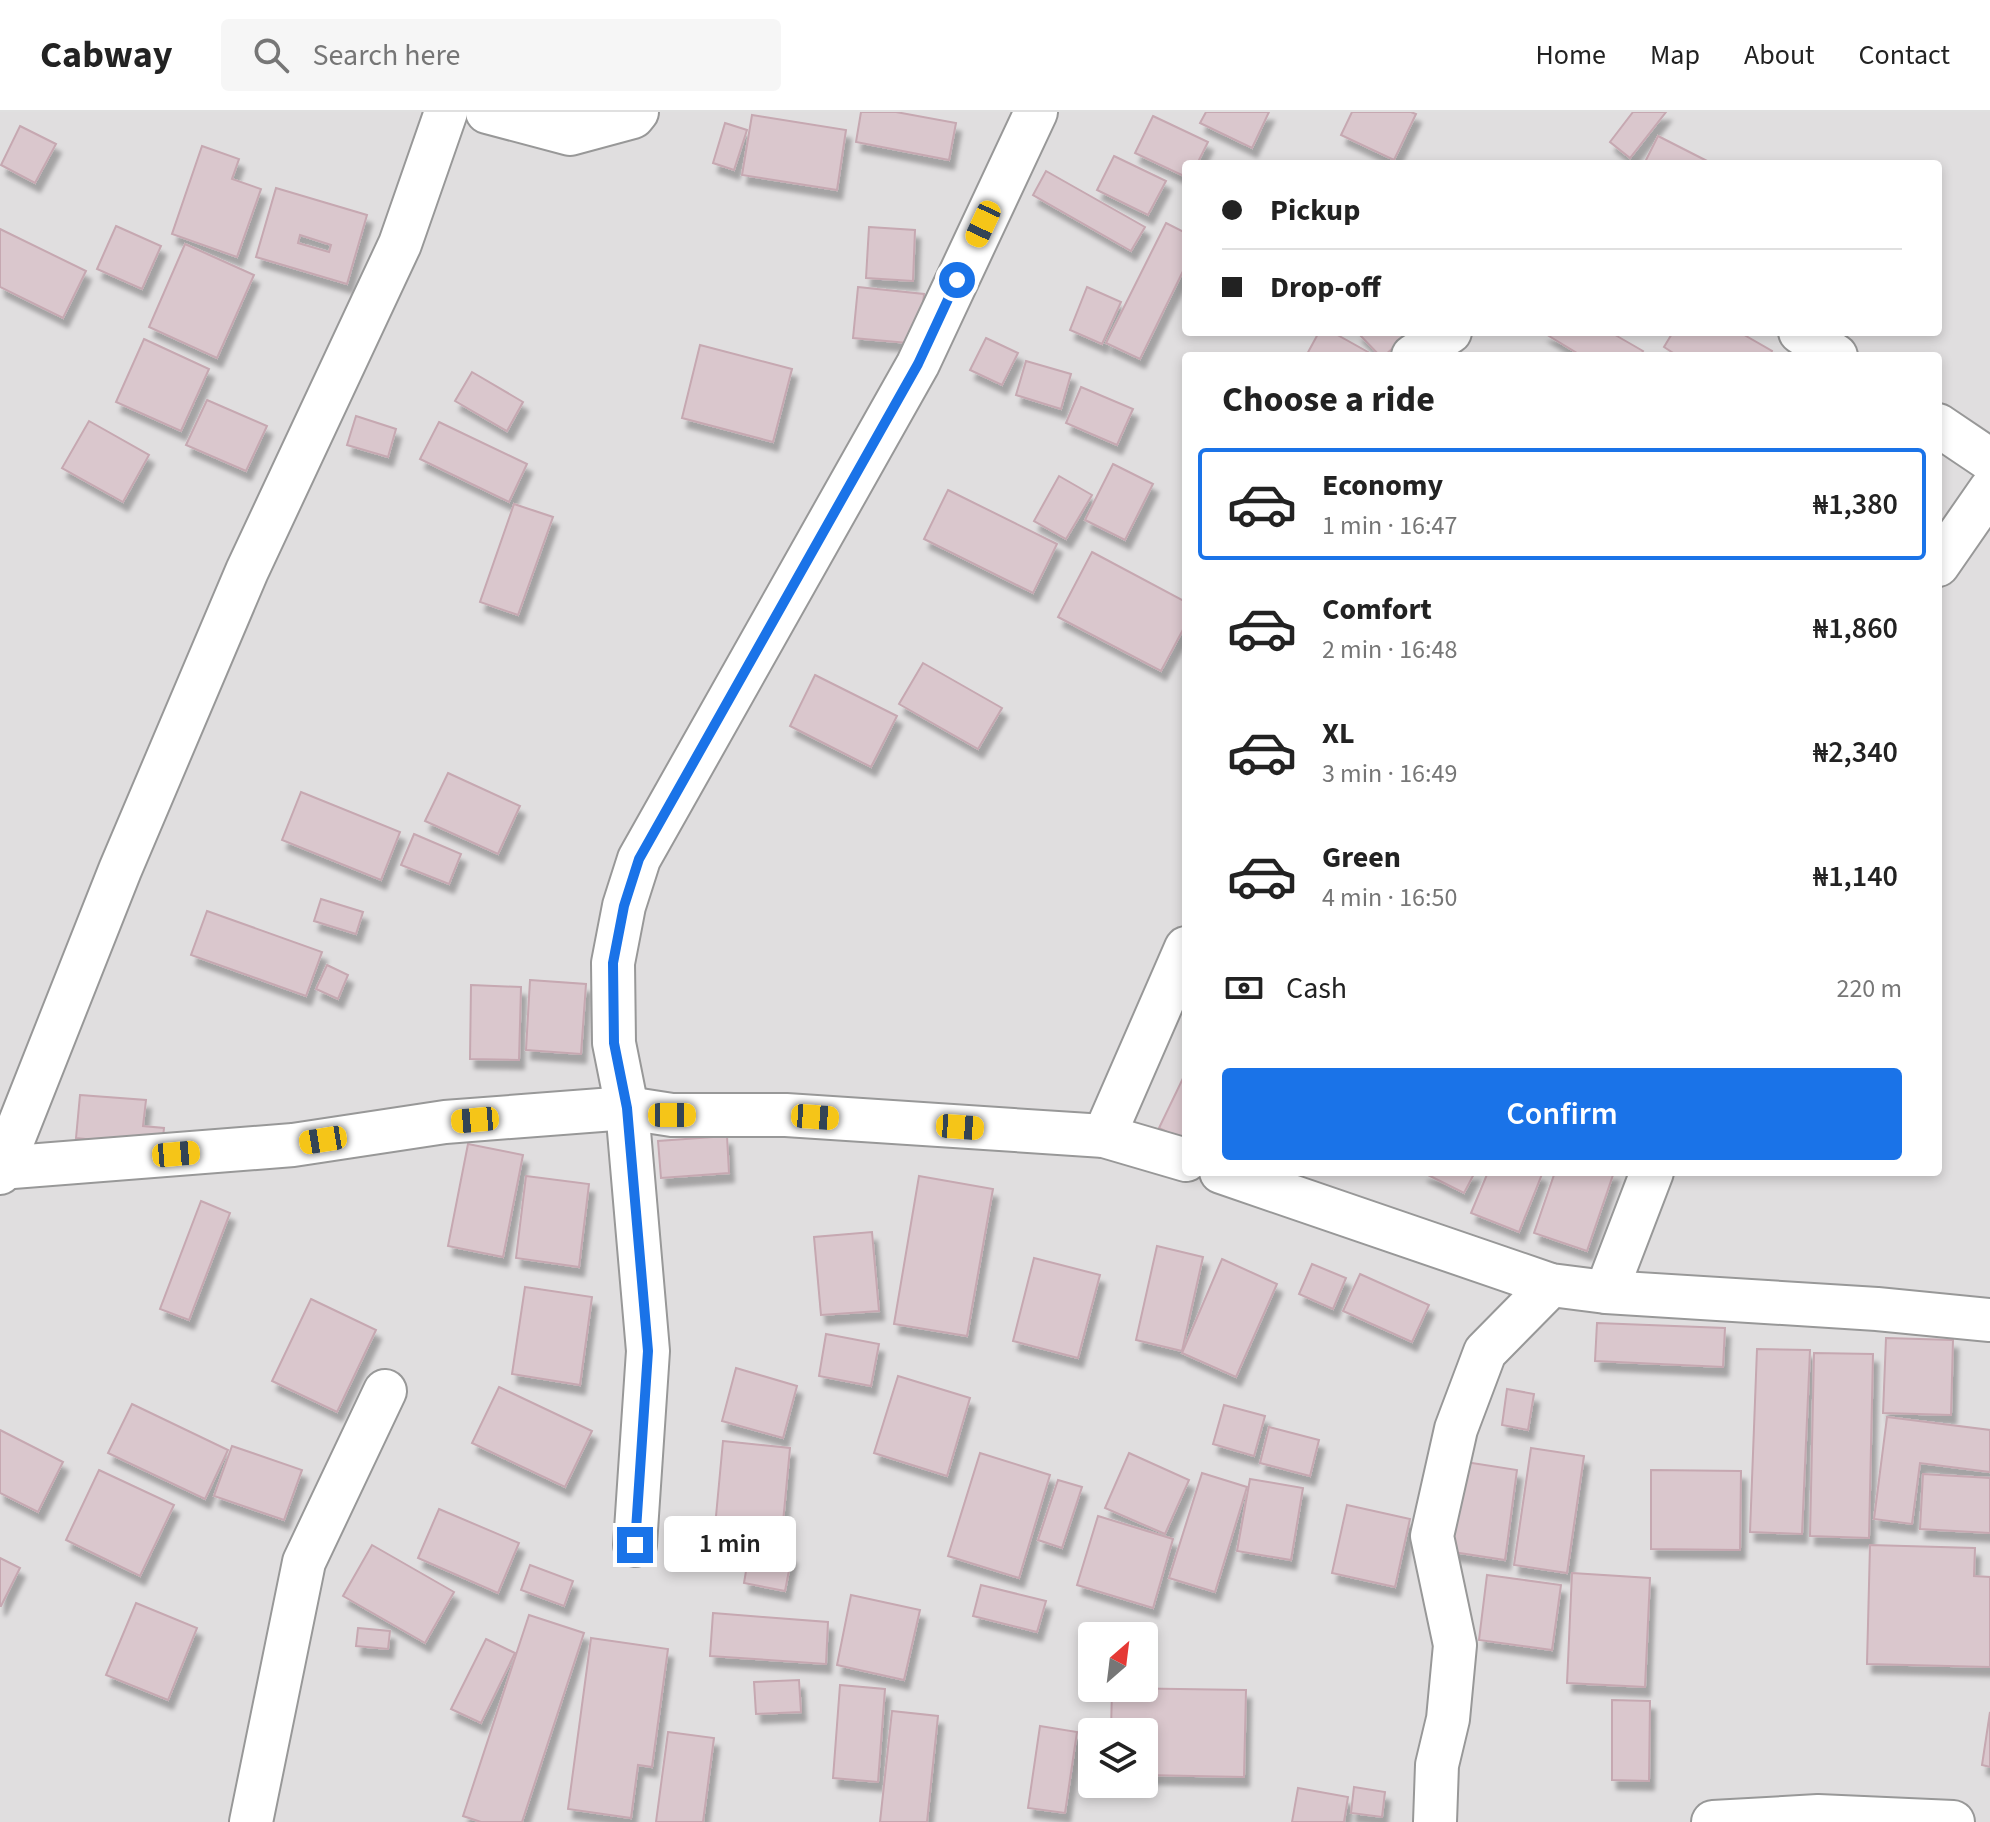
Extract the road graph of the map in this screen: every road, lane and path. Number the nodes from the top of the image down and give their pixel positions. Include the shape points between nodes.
1 (446, 112) edge
2 (487, 112) edge
3 (637, 112) edge
4 (1036, 112) edge
5 (1444, 336) edge
6 (1806, 336) edge
7 (1419, 352) edge
8 (1830, 352) edge
9 (1942, 428) edge
10 (1990, 460) edge
11 (1990, 490) edge
12 (1942, 559) edge
13 (1182, 957) edge
14 (627, 1108) junction
15 (1104, 1136) junction
16 (1182, 1159) edge
17 (1, 1170) edge
18 (1233, 1176) edge
19 (1650, 1176) edge
20 (1551, 1285) junction
21 (1606, 1292) junction
22 (1990, 1320) edge
23 (385, 1391) dead end
24 (635, 1545) dead end
25 (251, 1822) edge
26 (1435, 1822) edge
27 (1713, 1822) edge
28 (1953, 1822) edge

1 - 17 street via 400,244 247,571
2 - 3 street via 570,134
4 - 14 street via 918,364 639,859 613,963 614,1043
5 - 7 street
6 - 8 street
9 - 10 street
11 - 12 street
13 - 15 street
14 - 15 street via 672,1115 786,1115
14 - 17 street via 445,1122 293,1145
14 - 24 street via 648,1351
15 - 16 street
18 - 20 street
19 - 21 street
20 - 21 street
20 - 26 street via 1485,1352 1456,1429 1432,1536 1455,1645 1448,1719 1437,1765
21 - 22 street
23 - 25 street via 304,1562
27 - 28 street via 1818,1816

